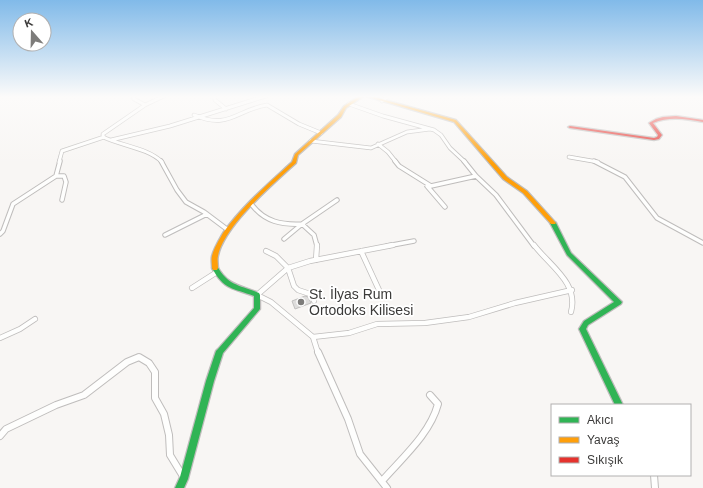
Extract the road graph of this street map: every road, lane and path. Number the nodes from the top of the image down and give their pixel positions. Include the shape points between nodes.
1 (125, 119) edge
2 (194, 119) edge
3 (205, 119) edge
4 (232, 119) edge
5 (290, 119) edge
6 (337, 119) edge
7 (393, 119) edge
8 (447, 119) edge
9 (667, 119) edge
10 (683, 119) edge
11 (703, 121) edge
12 (570, 127) dead end
13 (430, 129) junction
14 (321, 133) junction
15 (104, 137) junction
16 (110, 140) junction
17 (311, 141) junction
18 (378, 144) junction
19 (569, 158) dead end
20 (56, 176) junction
21 (476, 176) junction
22 (426, 186) junction
23 (62, 200) dead end
24 (337, 200) dead end
25 (252, 206) junction
26 (445, 207) dead end
27 (207, 214) junction
28 (302, 224) junction
29 (228, 230) junction
30 (0, 234) edge
31 (165, 235) dead end
32 (284, 239) dead end
33 (414, 241) dead end
34 (703, 243) edge
35 (266, 251) dead end
36 (361, 252) junction
37 (316, 260) junction
38 (288, 268) junction
39 (217, 272) junction
40 (192, 288) dead end
41 (379, 290) dead end
42 (572, 290) junction
43 (257, 295) junction
44 (314, 300) dead end
45 (571, 312) dead end
46 (35, 319) dead end
47 (313, 337) junction
48 (0, 338) edge
49 (430, 395) dead end
50 (619, 404) edge
51 (0, 436) edge
52 (654, 476) edge
53 (184, 479) junction
54 (382, 481) junction
55 (179, 488) edge
56 (387, 488) edge
57 (655, 488) edge

1 - 15 street via 103,134
2 - 16 street
3 - 4 street via 225,122
5 - 14 street
6 - 14 street
7 - 13 street
8 - 50 street via 459,124 505,178 525,192 551,220 569,254 619,302 586,323 582,329
9 - 12 street via 654,120 651,123 660,135 653,139 636,134
10 - 11 street
13 - 18 street via 408,132
13 - 21 street via 441,135
14 - 17 street
15 - 16 street
15 - 20 street via 62,151
16 - 27 street via 155,155 164,164 186,202
17 - 18 street via 365,148
17 - 25 street
18 - 22 street via 399,166
19 - 34 street via 597,162 625,177 657,218
20 - 23 street via 64,176 66,182
20 - 30 street via 13,204
21 - 22 street
21 - 42 street via 496,194 541,255
22 - 26 street
24 - 28 street
25 - 28 street via 258,215 266,220 289,225
25 - 29 street
27 - 29 street
27 - 31 street
28 - 32 street
28 - 37 street via 314,233 319,246
29 - 39 street via 213,257
33 - 36 street
35 - 38 street via 276,256
36 - 37 street
36 - 41 street
37 - 38 street
38 - 43 street
38 - 44 street via 294,286 313,295
39 - 40 street
39 - 43 street via 227,284
42 - 45 street via 574,301
42 - 47 street via 469,317 425,323 377,324 349,333
43 - 47 street via 271,302
43 - 53 street via 258,309 220,351
46 - 48 street
47 - 54 street via 320,362 348,419 360,454
49 - 54 street via 438,404 437,410 422,434
51 - 53 street via 6,429 56,405 84,395 127,362 139,357 150,364 155,372 156,398 164,414 170,456
52 - 57 street
53 - 55 street
54 - 56 street

